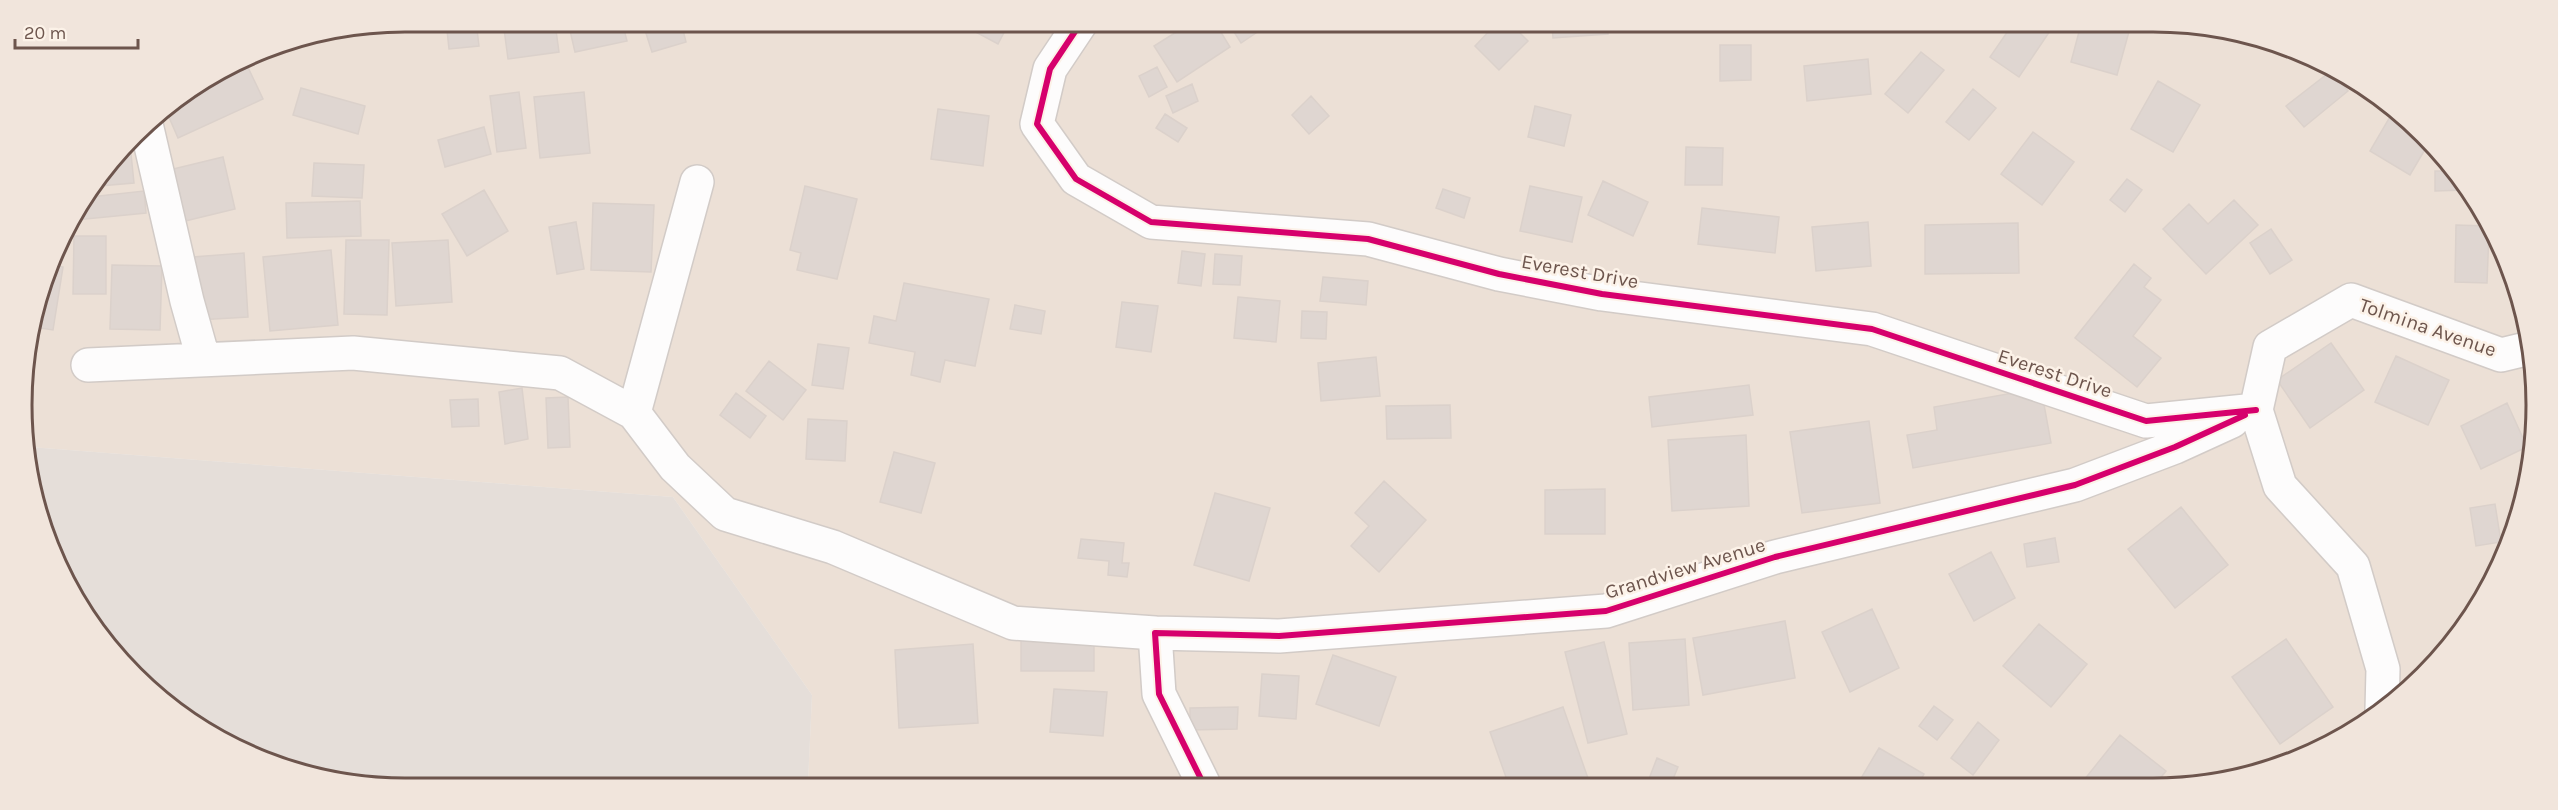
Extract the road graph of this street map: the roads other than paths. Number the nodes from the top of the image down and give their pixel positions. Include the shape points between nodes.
1 (1075, 31) edge
2 (148, 134) edge
3 (697, 182) dead end
4 (2522, 350) edge
5 (203, 358) junction
6 (88, 365) dead end
7 (2256, 410) junction
8 (634, 413) junction
9 (1155, 633) junction
10 (2382, 699) edge
11 (1201, 778) edge

1 - 7 street, Everest Drive via 1050,69 1037,124 1076,179 1151,222 1368,239 1499,274 1602,294 1872,329 2146,421
2 - 5 street
3 - 8 street
4 - 7 street, Tolmina Avenue via 2501,355 2351,300 2270,347
5 - 6 street
5 - 8 street via 353,353 560,373
7 - 9 street, Grandview Avenue via 2175,447 2075,485 1775,557 1606,611 1279,636
7 - 10 street via 2280,486 2353,566 2383,669
8 - 9 street, Grandview Avenue via 675,467 725,514 834,547 1013,623
9 - 11 street via 1159,694

